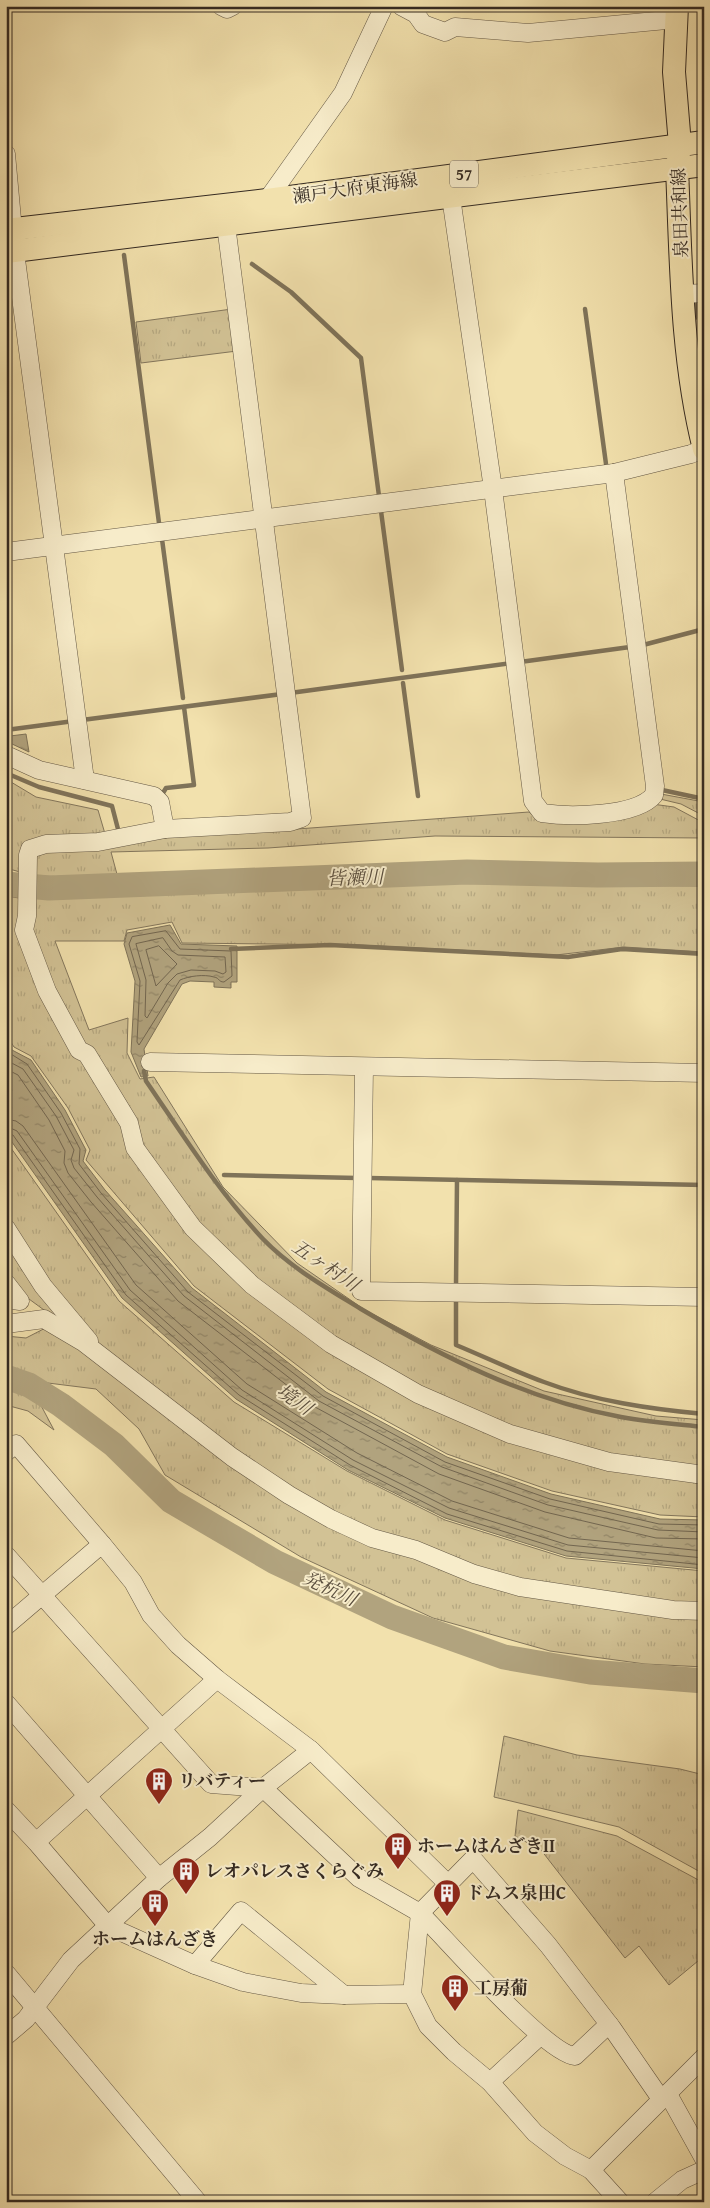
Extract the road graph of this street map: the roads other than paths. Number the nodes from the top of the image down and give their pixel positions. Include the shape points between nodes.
1 (221, 6) edge
2 (234, 6) edge
3 (384, 6) edge
4 (401, 6) edge
5 (677, 13) edge
6 (704, 142) edge
7 (680, 145) junction
8 (6, 154) edge
9 (704, 165) edge
10 (677, 168) junction
11 (451, 197) junction
12 (266, 200) junction
13 (226, 225) junction
14 (10, 241) edge
15 (694, 293) edge
16 (704, 449) edge
17 (614, 473) junction
18 (493, 489) junction
19 (264, 518) junction
20 (54, 545) junction
21 (6, 552) edge
22 (6, 755) edge
23 (85, 780) junction
24 (165, 829) junction
25 (150, 1062) dead end
26 (364, 1066) junction
27 (704, 1073) edge
28 (6, 1228) edge
29 (6, 1283) edge
30 (704, 1297) edge
31 (13, 1300) edge
32 (44, 1319) junction
33 (6, 1324) edge
34 (100, 1355) junction
35 (6, 1452) edge
36 (704, 1475) edge
37 (102, 1544) junction
38 (6, 1555) edge
39 (43, 1596) junction
40 (704, 1611) edge
41 (6, 1626) edge
42 (216, 1680) junction
43 (6, 1703) edge
44 (162, 1729) junction
45 (310, 1750) junction
46 (263, 1788) junction
47 (88, 1796) junction
48 (9, 1818) edge
49 (36, 1842) junction
50 (159, 1878) junction
51 (447, 1883) junction
52 (420, 1913) junction
53 (108, 1926) junction
54 (195, 1965) junction
55 (6, 1973) edge
56 (412, 1994) junction
57 (344, 1995) junction
58 (35, 2008) junction
59 (609, 2024) junction
60 (6, 2036) edge
61 (540, 2036) junction
62 (704, 2057) edge
63 (490, 2082) junction
64 (664, 2097) junction
65 (704, 2158) edge
66 (591, 2170) junction
67 (704, 2170) edge
68 (198, 2202) edge
69 (620, 2202) edge
70 (655, 2202) edge

1 - 2 street via 227,9
3 - 12 street via 344,93
4 - 5 street via 416,14 423,24 444,32 455,27 528,33
5 - 7 main road, 泉田共和線 via 674,72
6 - 7 main road, 瀬戸大府東海線 / 57
7 - 10 main road, 泉田共和線
7 - 12 main road, 瀬戸大府東海線 / 57
8 - 14 street
9 - 10 main road, 瀬戸大府東海線 / 57
10 - 11 main road, 瀬戸大府東海線 / 57
10 - 15 main road, 泉田共和線
11 - 13 main road, 瀬戸大府東海線 / 57
11 - 18 street
12 - 14 main road, 瀬戸大府東海線 / 57
13 - 14 main road, 瀬戸大府東海線 / 57
13 - 19 street
14 - 20 street
15 - 16 main road, 泉田共和線 via 690,381
16 - 17 street
17 - 18 street
17 - 18 street via 655,786 650,801 596,814 555,815 542,812 533,801
18 - 19 street
19 - 20 street
19 - 24 street via 302,818 290,822
20 - 21 street
20 - 23 street
22 - 23 street via 39,770
23 - 24 street via 154,796 160,802
24 - 36 street via 98,842 46,844 30,849 24,930 47,991 79,1050 87,1054 129,1123 135,1148 194,1228 252,1285 331,1344 418,1394 510,1434 609,1462
25 - 26 street
26 - 27 street
26 - 30 street via 361,1291
28 - 34 street via 43,1286
29 - 31 street
31 - 32 street
32 - 33 street
32 - 34 street
34 - 40 street via 232,1457 306,1505 372,1538 520,1587 673,1610
35 - 37 street via 16,1444
37 - 39 street
37 - 42 street via 133,1582 151,1615
38 - 39 street
39 - 41 street
39 - 44 street
42 - 44 street
42 - 45 street
43 - 47 street
44 - 46 street via 211,1784
44 - 47 street
45 - 46 street
45 - 51 street
46 - 50 street
46 - 52 street via 359,1878
47 - 49 street
47 - 50 street
48 - 49 street
49 - 53 street
50 - 53 street
51 - 52 street
51 - 59 street via 474,1852
52 - 56 street
52 - 61 street
53 - 54 street
53 - 58 street via 71,1960
54 - 57 street via 243,1982 301,1992
54 - 57 street via 241,1910
55 - 58 street
56 - 57 street
56 - 63 street via 428,2026
58 - 60 street
58 - 68 street
59 - 61 street via 575,2056 568,2055
59 - 64 street
61 - 63 street
62 - 64 street
63 - 66 street via 535,2133 565,2156
64 - 65 street
64 - 66 street
66 - 69 street
67 - 70 street via 682,2180

